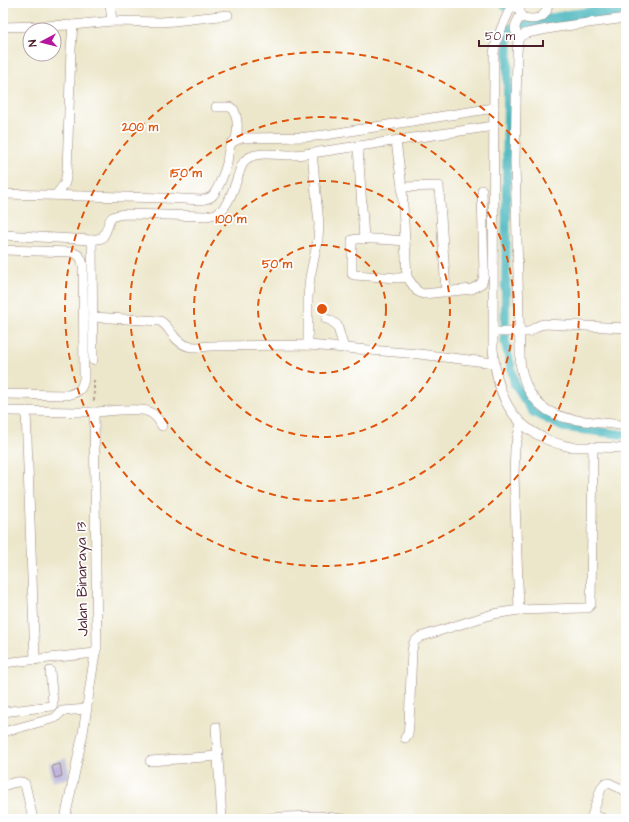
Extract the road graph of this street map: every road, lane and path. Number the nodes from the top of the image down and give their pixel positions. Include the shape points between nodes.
1 (110, 3) edge
2 (548, 3) edge
3 (512, 5) edge
4 (228, 15) dead end
5 (520, 17) junction
6 (626, 18) edge
7 (112, 21) junction
8 (73, 25) junction
9 (3, 27) edge
10 (520, 36) junction
11 (216, 107) dead end
12 (494, 108) junction
13 (494, 126) junction
14 (236, 140) junction
15 (396, 141) junction
16 (358, 146) junction
17 (312, 153) junction
18 (402, 187) junction
19 (482, 190) dead end
20 (3, 194) edge
21 (56, 195) junction
22 (3, 235) edge
23 (364, 239) junction
24 (92, 240) junction
25 (404, 241) junction
26 (3, 250) edge
27 (407, 277) junction
28 (446, 292) junction
29 (93, 316) junction
30 (326, 319) dead end
31 (626, 328) edge
32 (496, 332) junction
33 (518, 332) junction
34 (308, 345) junction
35 (344, 348) junction
36 (93, 360) dead end
37 (494, 363) junction
38 (94, 375) dead end
39 (3, 394) edge
40 (3, 410) edge
41 (26, 411) junction
42 (94, 412) junction
43 (521, 423) junction
44 (162, 426) dead end
45 (626, 426) edge
46 (593, 447) junction
47 (626, 449) edge
48 (519, 610) junction
49 (95, 653) junction
50 (35, 660) junction
51 (3, 663) edge
52 (50, 671) dead end
53 (52, 706) junction
54 (87, 709) junction
55 (62, 711) junction
56 (3, 712) edge
57 (216, 727) dead end
58 (3, 732) edge
59 (405, 738) dead end
60 (218, 756) junction
61 (150, 761) dead end
62 (3, 786) edge
63 (626, 791) edge
64 (592, 817) edge
65 (33, 819) edge
66 (64, 819) edge
67 (222, 819) edge
68 (264, 819) edge
69 (343, 819) edge
70 (604, 819) edge

1 - 7 street
2 - 5 street via 544,15 539,18
3 - 5 street via 519,8
3 - 12 street via 495,44
4 - 7 street via 161,22
5 - 10 street via 515,26 515,31
6 - 10 street via 558,27
7 - 8 street
8 - 9 street
8 - 21 street via 67,171 65,183
10 - 33 street via 517,52 515,162
11 - 14 street via 230,107 234,110 237,120
12 - 13 street
12 - 14 street via 324,135
13 - 15 street
13 - 32 street
14 - 21 street via 229,148 216,192 207,199
15 - 16 street
15 - 18 street
16 - 17 street
16 - 23 street
17 - 24 street via 262,154 249,157 244,161 224,207 213,215 118,214 110,219 102,238
17 - 34 street via 319,224 308,298
18 - 25 street
18 - 28 street via 439,186
19 - 28 street via 483,280 472,289
20 - 21 street
22 - 24 street
23 - 25 street
23 - 27 street via 352,240 352,274
24 - 29 street
25 - 27 street
26 - 39 street via 72,252 82,259 84,379 79,390 68,395
27 - 28 street via 417,291 423,294
29 - 34 street via 160,321 176,340 195,348
29 - 36 street
30 - 35 street via 337,325
31 - 33 street via 540,324 530,332
32 - 33 street
32 - 37 street
33 - 45 street via 521,368 526,384 544,409 558,416 576,420
34 - 35 street
35 - 37 street
37 - 43 street via 502,394 512,414
38 - 42 path
40 - 41 street
41 - 42 street
41 - 50 street
42 - 44 street via 147,412 158,418
42 - 49 street, Jalan Binaraya 13 via 97,647
43 - 46 street via 552,442 571,447
43 - 48 street via 515,448 514,475
46 - 47 street
46 - 48 street via 592,604 588,608
48 - 59 street via 493,614 420,637 414,642 409,724
49 - 50 street, Jalan Binaraya 13
49 - 54 street
50 - 51 street, Jalan Binaraya 13
52 - 53 street
53 - 55 street
53 - 56 street
54 - 55 street
54 - 66 street
55 - 58 street via 55,718
57 - 60 street
60 - 61 street
60 - 67 street
62 - 65 street via 19,781 25,784
63 - 64 street via 605,783
64 - 70 street
68 - 69 street via 283,816

